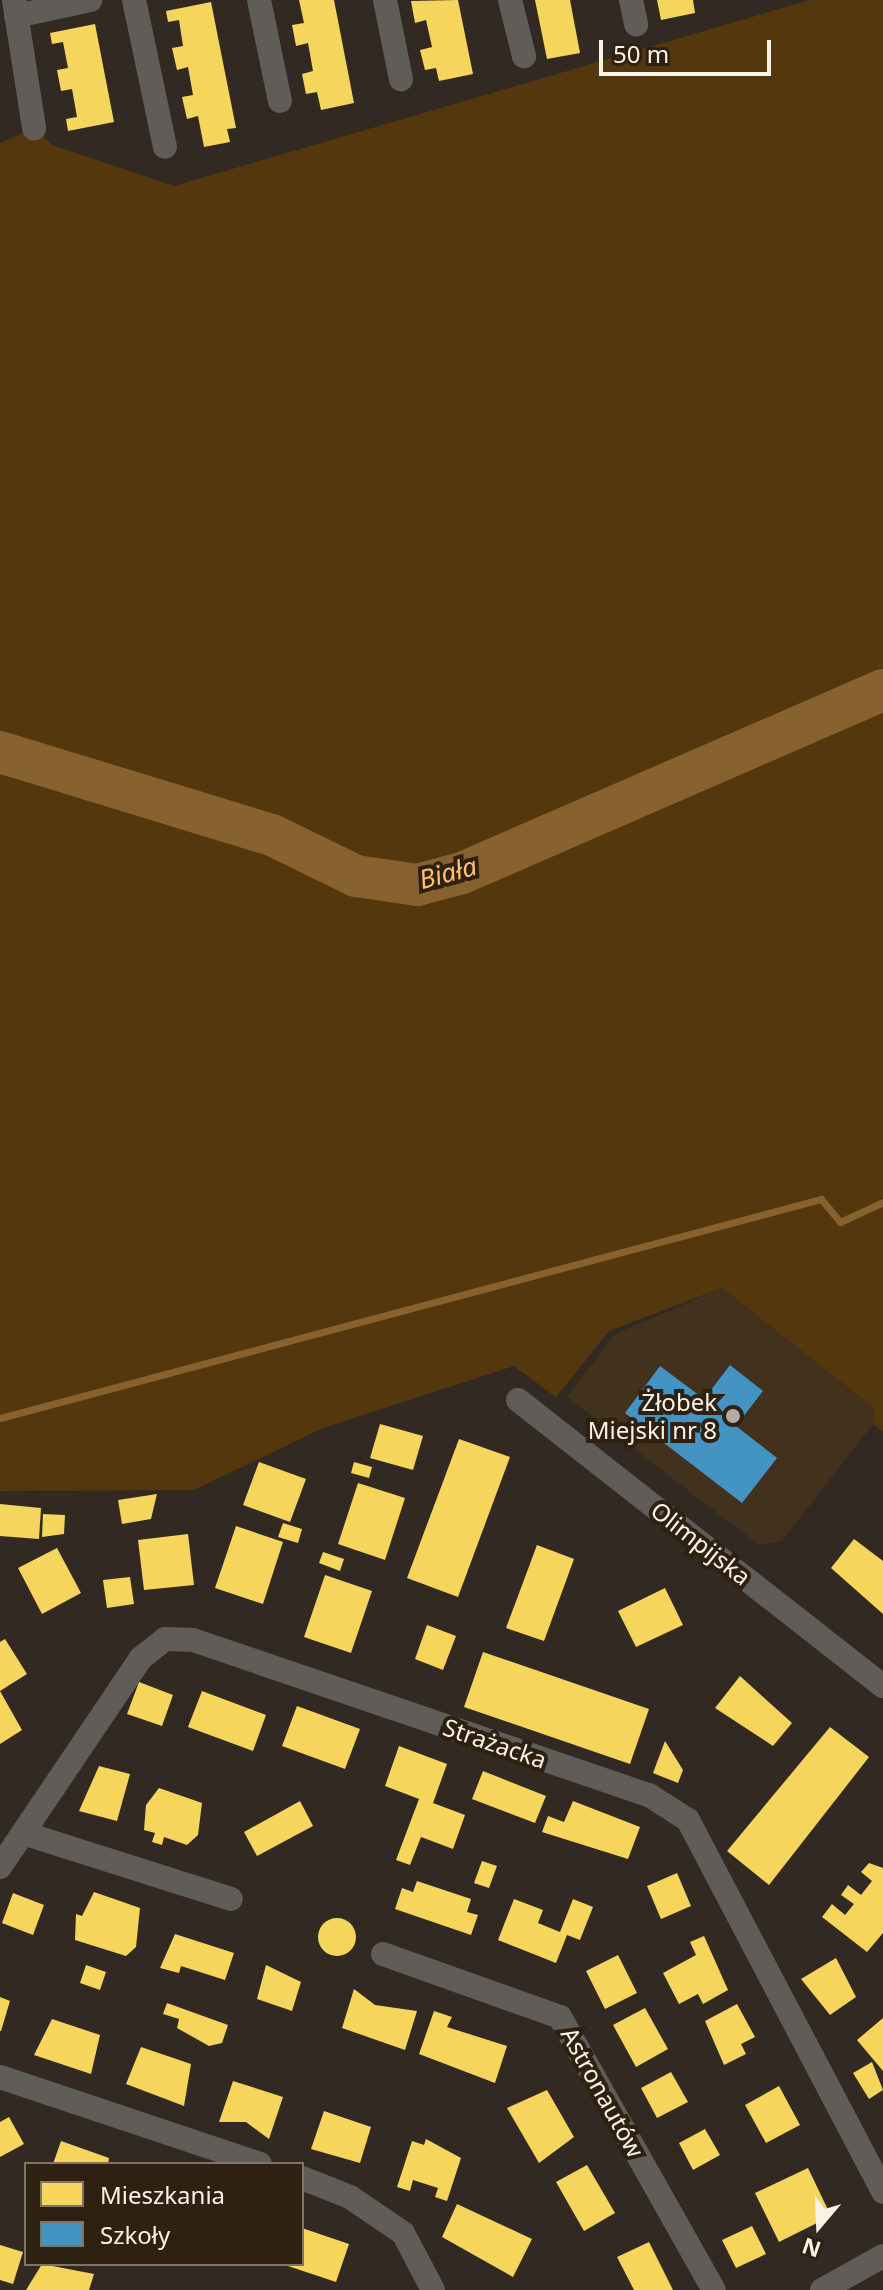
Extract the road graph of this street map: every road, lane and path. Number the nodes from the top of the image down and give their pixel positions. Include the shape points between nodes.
1 (90, 0) edge
2 (134, 0) edge
3 (259, 0) edge
4 (385, 0) edge
5 (510, 0) edge
6 (15, 8) edge
7 (524, 56) dead end
8 (401, 79) dead end
9 (280, 101) dead end
10 (34, 128) dead end
11 (165, 147) dead end
12 (518, 1400) dead end
13 (883, 1686) edge
14 (23, 1833) junction
15 (0, 1867) edge
16 (231, 1899) dead end
17 (383, 1954) dead end
18 (0, 2077) edge
19 (254, 2162) edge
20 (304, 2179) edge
21 (883, 2192) edge
22 (883, 2256) edge
23 (433, 2290) edge
24 (714, 2290) edge
25 (822, 2290) edge

1 - 6 street
2 - 11 street
3 - 9 street
4 - 8 street
5 - 7 street
6 - 10 street
12 - 13 street, Olimpijska
14 - 15 street, Strażacka
14 - 16 street
14 - 21 street, Strażacka via 141,1658 165,1639 193,1640 649,1795 688,1820
17 - 24 street, Astronautów via 560,2017
18 - 19 street
20 - 23 street via 350,2197 403,2233
22 - 25 street

